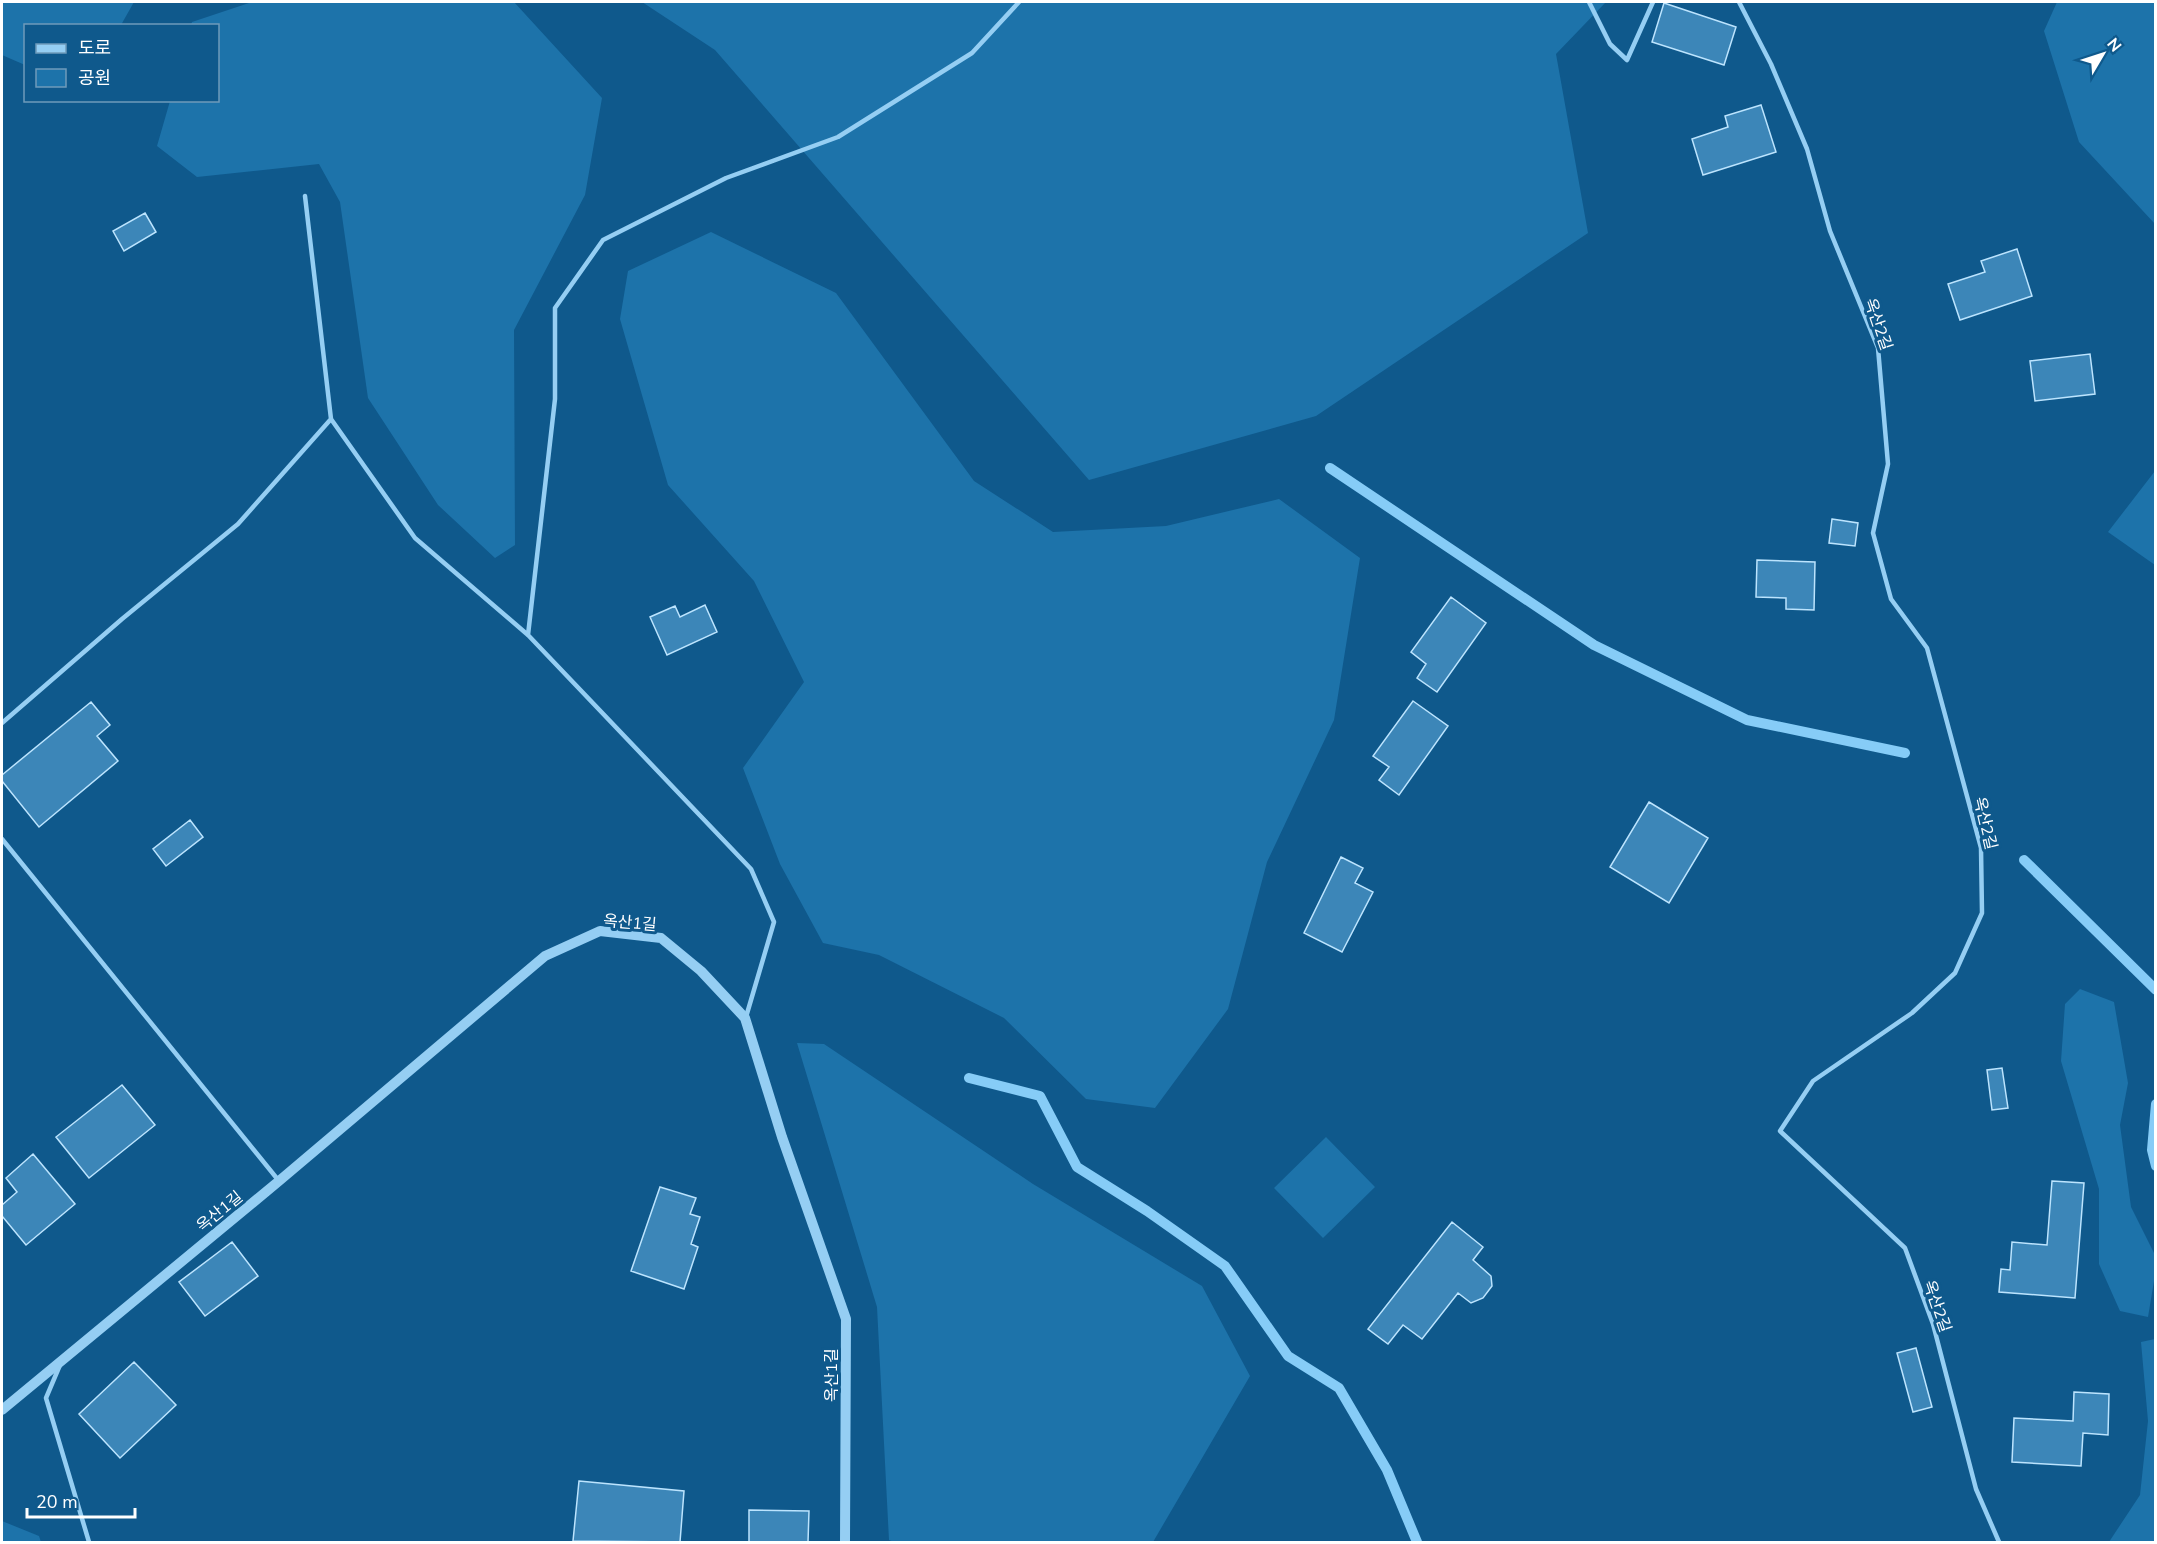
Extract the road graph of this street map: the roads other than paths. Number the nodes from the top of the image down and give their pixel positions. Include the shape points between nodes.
1 (1019, 2) edge
2 (1589, 2) edge
3 (1653, 2) edge
4 (1739, 2) edge
5 (305, 196) dead end
6 (331, 419) junction
7 (528, 634) junction
8 (2, 723) edge
9 (2, 839) edge
10 (745, 1018) junction
11 (279, 1181) junction
12 (62, 1359) junction
13 (2, 1410) edge
14 (89, 1542) edge
15 (845, 1542) edge
16 (1999, 1542) edge

1 - 7 lane via 972,53 838,137 726,178 603,240 555,308 555,399
2 - 3 lane via 1610,44 1628,60
4 - 16 lane, 옥산2길 via 1771,64 1807,149 1830,231 1878,348 1888,464 1872,533 1891,599 1927,648 1982,848 1982,913 1955,973 1912,1013 1813,1081 1780,1131 1905,1248 1933,1324 1976,1489
5 - 6 lane
6 - 7 lane via 415,538
6 - 8 lane via 238,524
7 - 10 lane via 751,870 774,922
9 - 11 lane
10 - 11 street, 옥산1길 via 701,971 661,938 600,931 545,956
10 - 15 street, 옥산1길 via 846,1319
11 - 12 street, 옥산1길
12 - 13 street, 옥산1길
12 - 14 lane via 46,1398

